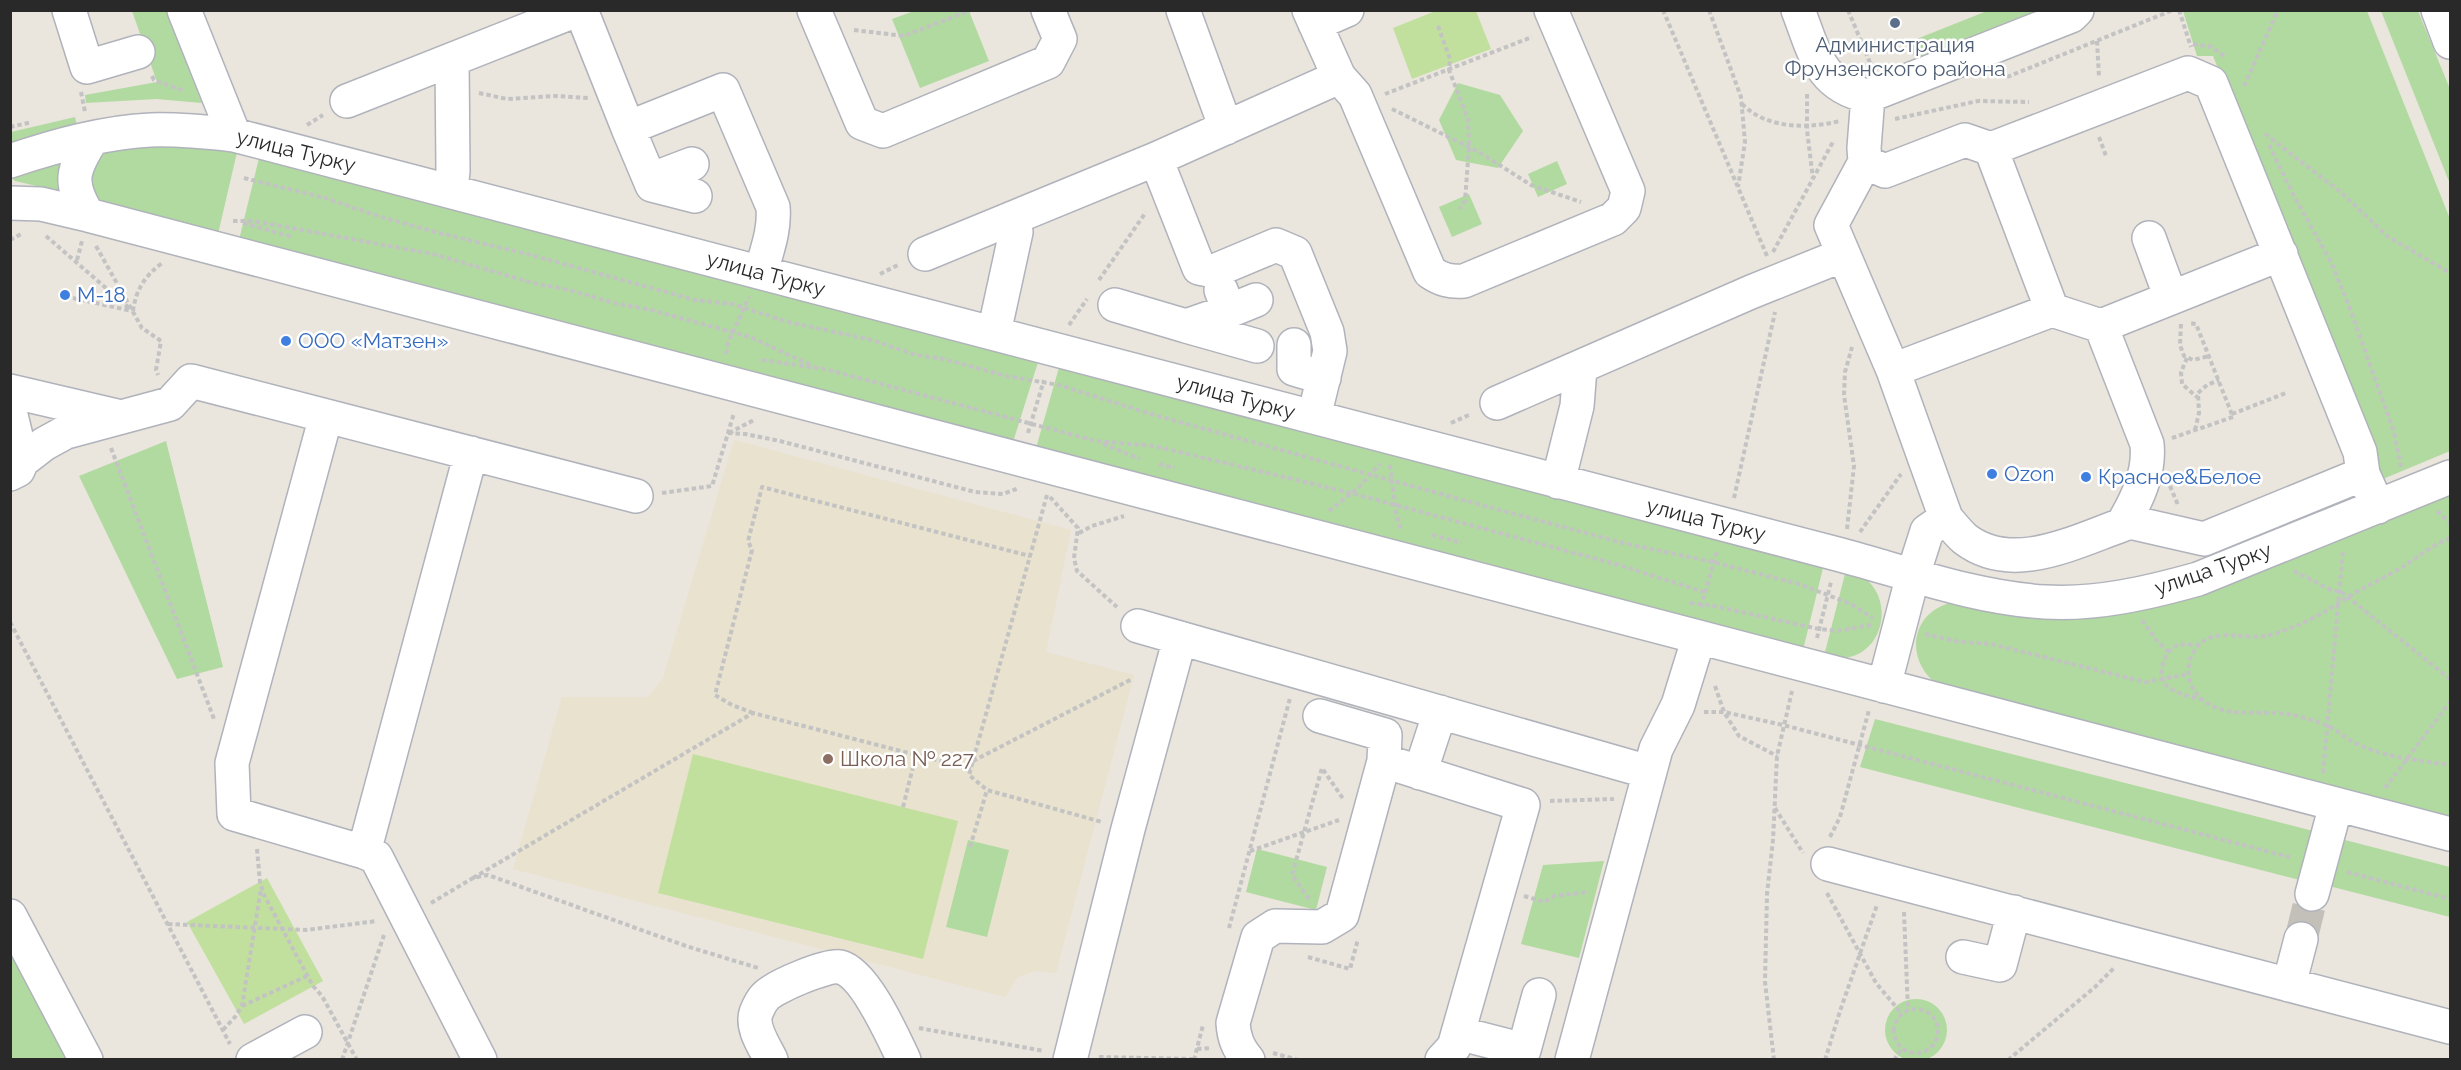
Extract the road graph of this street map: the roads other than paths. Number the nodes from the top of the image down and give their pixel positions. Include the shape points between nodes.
1 (69, 10) edge
2 (184, 10) edge
3 (579, 10) edge
4 (1048, 10) edge
5 (1183, 10) edge
6 (1347, 10) edge
7 (1798, 10) edge
8 (2077, 10) edge
9 (2438, 10) edge
10 (1312, 17) edge
11 (817, 18) edge
12 (1555, 19) edge
13 (2451, 42) edge
14 (138, 52) road end
15 (452, 73) junction
16 (1339, 77) junction
17 (1872, 102) junction
18 (340, 105) road end
19 (628, 128) junction
20 (1226, 128) junction
21 (234, 135) junction
22 (92, 139) junction
23 (1991, 149) junction
24 (10, 161) edge
25 (1865, 162) junction
26 (692, 164) dead end
27 (1161, 171) junction
28 (650, 180) junction
29 (451, 190) junction
30 (695, 196) dead end
31 (10, 203) edge
32 (1012, 218) junction
33 (89, 229) junction
34 (2149, 238) dead end
35 (2281, 254) junction
36 (1843, 255) junction
37 (914, 258) road end
38 (1214, 271) junction
39 (761, 272) junction
40 (1099, 297) road end
41 (2052, 310) junction
42 (2177, 318) junction
43 (2101, 326) junction
44 (1186, 327) junction
45 (994, 333) junction
46 (1294, 345) dead end
47 (1257, 346) dead end
48 (1581, 368) junction
49 (1893, 370) junction
50 (1324, 378) junction
51 (10, 391) edge
52 (1487, 407) road end
53 (10, 411) edge
54 (326, 416) junction
55 (1314, 417) junction
56 (111, 420) junction
57 (471, 453) junction
58 (16, 467) edge
59 (2363, 474) junction
60 (2451, 477) edge
61 (1558, 482) junction
62 (636, 496) road end
63 (2378, 507) junction
64 (1946, 518) junction
65 (2125, 521) junction
66 (1913, 575) junction
67 (1138, 626) road end
68 (1699, 637) junction
69 (1180, 638) junction
70 (1878, 694) junction
71 (1440, 712) junction
72 (1320, 716) dead end
73 (1384, 761) junction
74 (1420, 773) junction
75 (1646, 785) junction
76 (2341, 806) junction
77 (2451, 834) edge
78 (364, 852) junction
79 (1821, 863) road end
80 (2316, 880) tunnel mouth
81 (2014, 912) junction
82 (10, 916) edge
83 (2301, 939) tunnel mouth
84 (1963, 957) dead end
85 (2289, 985) junction
86 (1539, 995) dead end
87 (2451, 1027) edge
88 (305, 1032) dead end
89 (1450, 1046) edge
90 (1257, 1055) edge
91 (244, 1056) edge
92 (1070, 1058) edge
93 (86, 1059) edge
94 (480, 1059) edge
95 (771, 1059) edge
96 (904, 1059) edge
97 (1572, 1059) edge

1 - 14 street via 87,67
2 - 21 street
3 - 15 street
3 - 19 street
4 - 11 street via 1060,39 1048,62 883,131 862,123
5 - 20 street
6 - 10 street
7 - 17 street via 1816,58 1827,75 1846,91
8 - 17 street via 2071,16
9 - 13 street
10 - 16 street
12 - 16 street via 1628,191 1624,208 1613,219 1464,281 1451,282 1430,272 1365,101
15 - 18 street
15 - 29 street
16 - 20 street
17 - 25 street
19 - 28 street
19 - 39 street via 723,90 773,207 772,236
20 - 27 street
21 - 22 street, улица Турку via 149,130
21 - 29 street, улица Турку
22 - 24 street, улица Турку
22 - 33 street via 77,165 74,179
23 - 25 street via 1965,140 1885,171
23 - 35 street via 2188,73 2211,83 2245,195
23 - 41 street
25 - 36 street via 1831,225
26 - 28 street
27 - 32 street
27 - 38 street via 1198,268
28 - 30 street via 652,185
29 - 39 street, улица Турку
31 - 33 street via 41,204
32 - 37 street
32 - 45 street via 1016,232
33 - 68 street via 730,373 1302,533 1415,542
34 - 42 street
35 - 42 street
35 - 59 street via 2360,452
36 - 48 street
36 - 49 street
38 - 44 street via 1243,305
38 - 50 street via 1276,245 1295,253 1327,332 1330,351
39 - 45 street, улица Турку
40 - 44 street
41 - 43 street
41 - 49 street
42 - 43 street
43 - 65 street via 2146,444 2148,462 2144,477
44 - 47 street
45 - 55 street, улица Турку
46 - 50 street via 1294,369
48 - 52 street
48 - 61 street
49 - 64 street
50 - 55 street
51 - 56 street
53 - 58 street
54 - 56 street via 191,381 170,404
54 - 57 street
54 - 78 street via 232,762 234,814
55 - 61 street, улица Турку via 1392,445
56 - 58 street via 66,432
57 - 62 street
57 - 78 street
59 - 63 street
59 - 65 street via 2204,539
60 - 63 street, улица Турку
61 - 66 street, улица Турку
63 - 66 street, улица Турку via 2198,579 2131,596 2046,602 2013,599
64 - 65 street via 1965,538 1988,551 2013,556 2046,552
64 - 66 street via 1927,531
66 - 70 street
67 - 69 street
68 - 70 street
68 - 75 street via 1678,705 1656,749
69 - 71 street
69 - 92 street via 1128,829 1066,1019
70 - 76 street
71 - 74 street
71 - 75 street
72 - 73 street via 1385,735
73 - 74 street
73 - 90 street via 1342,915 1322,927 1275,926 1258,937 1233,1023 1240,1050
74 - 89 street via 1523,805
75 - 97 street
76 - 77 street
76 - 80 street
78 - 94 street via 376,857 402,917
79 - 81 street
81 - 84 street via 2000,965
81 - 85 street
82 - 93 street
83 - 85 street
85 - 87 street
86 - 89 street via 1524,1050
88 - 91 street
95 - 96 street via 757,1031 755,1014 765,996 821,968 840,967 867,990 869,1010

